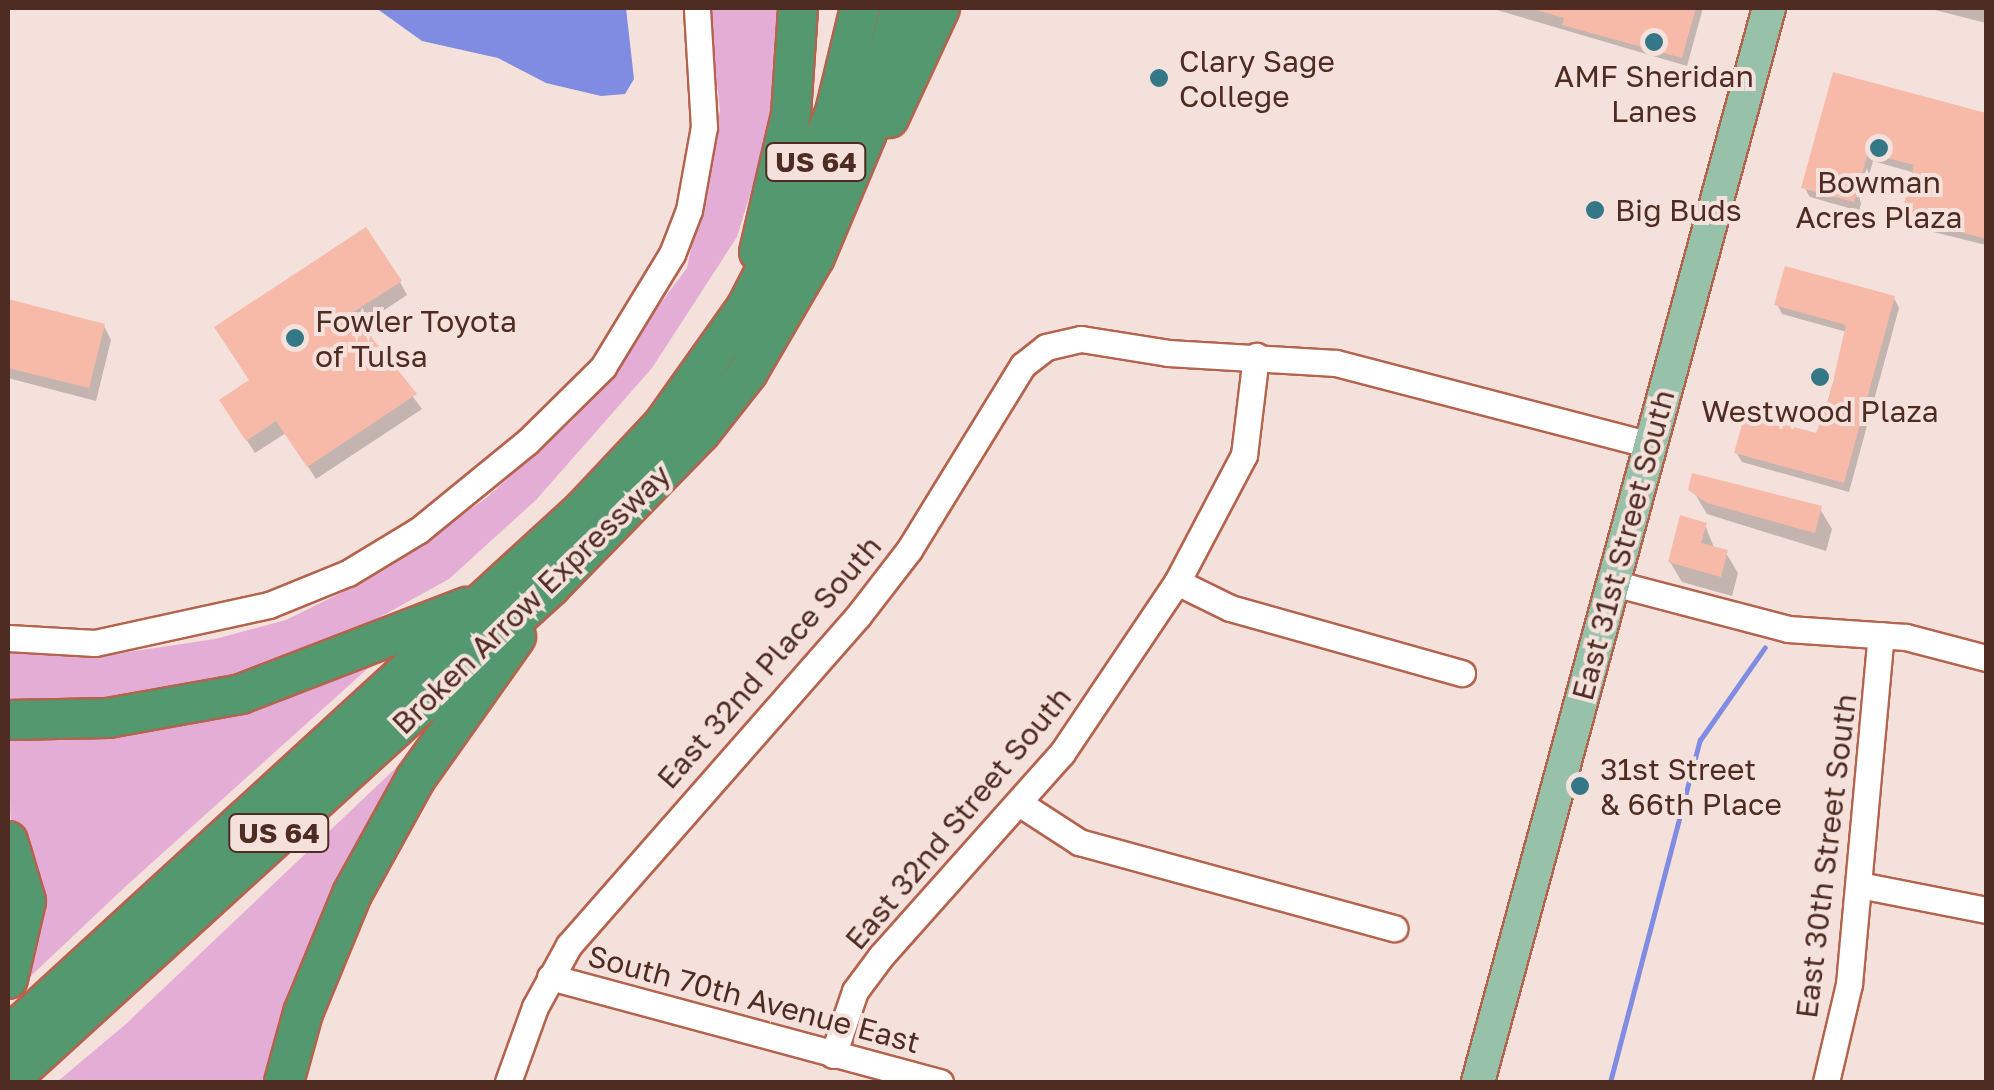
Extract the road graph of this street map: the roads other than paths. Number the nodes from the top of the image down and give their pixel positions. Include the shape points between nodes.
1 (696, 8) edge
2 (798, 8) edge
3 (860, 8) edge
4 (900, 8) edge
5 (940, 8) edge
6 (1768, 8) edge
7 (815, 257) junction
8 (746, 308) junction
9 (1256, 356) junction
10 (1650, 444) junction
11 (1177, 582) junction
12 (1613, 584) junction
13 (552, 586) junction
14 (484, 601) junction
15 (1881, 634) junction
16 (8, 638) edge
17 (1984, 649) edge
18 (1462, 673) dead end
19 (8, 720) edge
20 (1018, 803) junction
21 (8, 841) edge
22 (1858, 885) junction
23 (1986, 910) edge
24 (1394, 928) dead end
25 (8, 978) edge
26 (550, 978) junction
27 (8, 1037) edge
28 (833, 1055) junction
29 (8, 1081) edge
30 (284, 1082) edge
31 (508, 1082) edge
32 (940, 1082) edge
33 (1478, 1082) edge
34 (1826, 1082) edge

1 - 16 street via 704,127 672,254 603,367 526,442 419,530 348,573 269,605 94,642
2 - 8 highway via 791,114
3 - 8 highway, Broken Arrow Expressway / US 64 via 812,174
4 - 7 highway, Broken Arrow Expressway / US 64 via 866,133
5 - 7 highway via 924,52
6 - 10 main road, East 31st Street South
7 - 13 highway, Broken Arrow Expressway / US 64 via 748,372 700,433
8 - 14 highway, Broken Arrow Expressway / US 64 via 662,426
9 - 10 street via 1350,366
9 - 11 street, East 32nd Street South via 1244,455
9 - 26 street, East 32nd Place South via 1064,340 1023,365 889,578 595,910
10 - 12 main road, East 31st Street South
11 - 18 street via 1230,608
11 - 20 street, East 32nd Street South via 1093,712
12 - 15 street via 1788,628
12 - 33 main road, East 31st Street South
13 - 29 highway, Broken Arrow Expressway / US 64
13 - 30 highway via 382,836 325,953
14 - 19 highway via 240,694 108,718
14 - 27 highway, Broken Arrow Expressway / US 64
15 - 17 street
15 - 22 street, East 30th Street South
20 - 24 street via 1079,842
20 - 28 street, East 32nd Street South via 881,956 856,991
21 - 25 highway via 26,901
22 - 23 street
22 - 34 street, East 30th Street South via 1846,1006
26 - 28 street, South 70th Avenue East
26 - 31 street, East 32nd Place South
28 - 32 street, South 70th Avenue East

